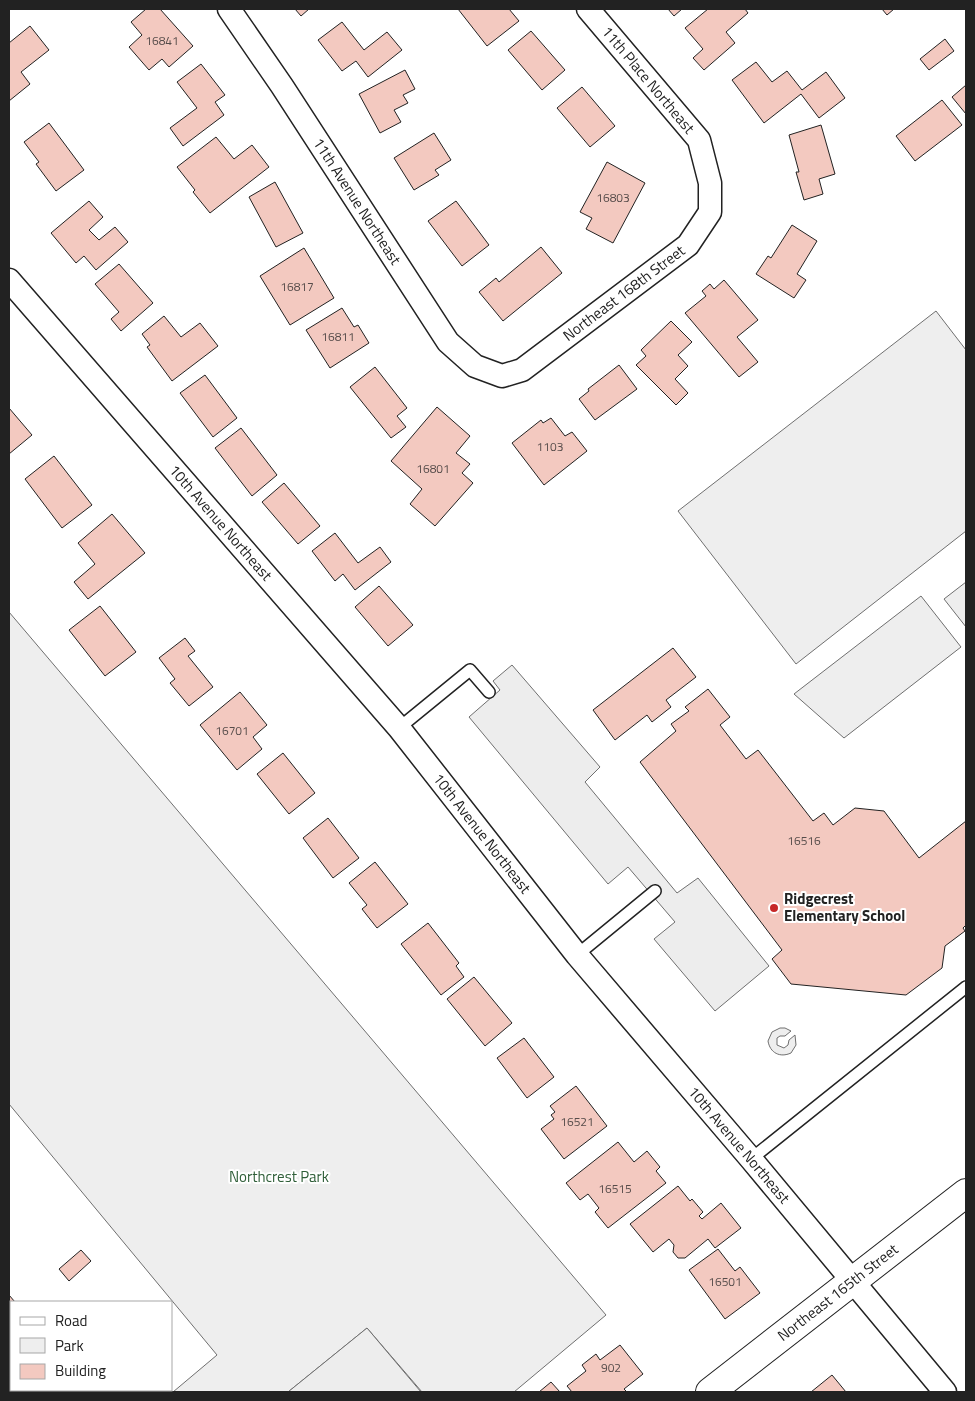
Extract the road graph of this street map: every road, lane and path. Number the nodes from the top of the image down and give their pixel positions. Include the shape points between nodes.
1 (229, 9) edge
2 (588, 9) edge
3 (710, 183) joint
4 (9, 280) edge
5 (502, 376) joint
6 (488, 692) dead end
7 (399, 728) junction
8 (655, 891) dead end
9 (577, 955) junction
10 (966, 987) edge
11 (751, 1160) junction
12 (966, 1192) edge
13 (853, 1281) junction
14 (710, 1392) edge
15 (945, 1392) edge

1 - 5 street, 11th Avenue Northeast via 448,342 475,366
2 - 3 street, 11th Place Northeast via 699,140
3 - 5 street, Northeast 168th Street via 710,212 688,245 522,370
4 - 7 street, 10th Avenue Northeast
6 - 7 lane via 470,670
7 - 9 street, 10th Avenue Northeast
8 - 9 lane
9 - 11 street, 10th Avenue Northeast
10 - 11 lane
11 - 13 street, 10th Avenue Northeast
12 - 13 street, Northeast 165th Street
13 - 14 street, Northeast 165th Street
13 - 15 street, 10th Avenue Northeast

